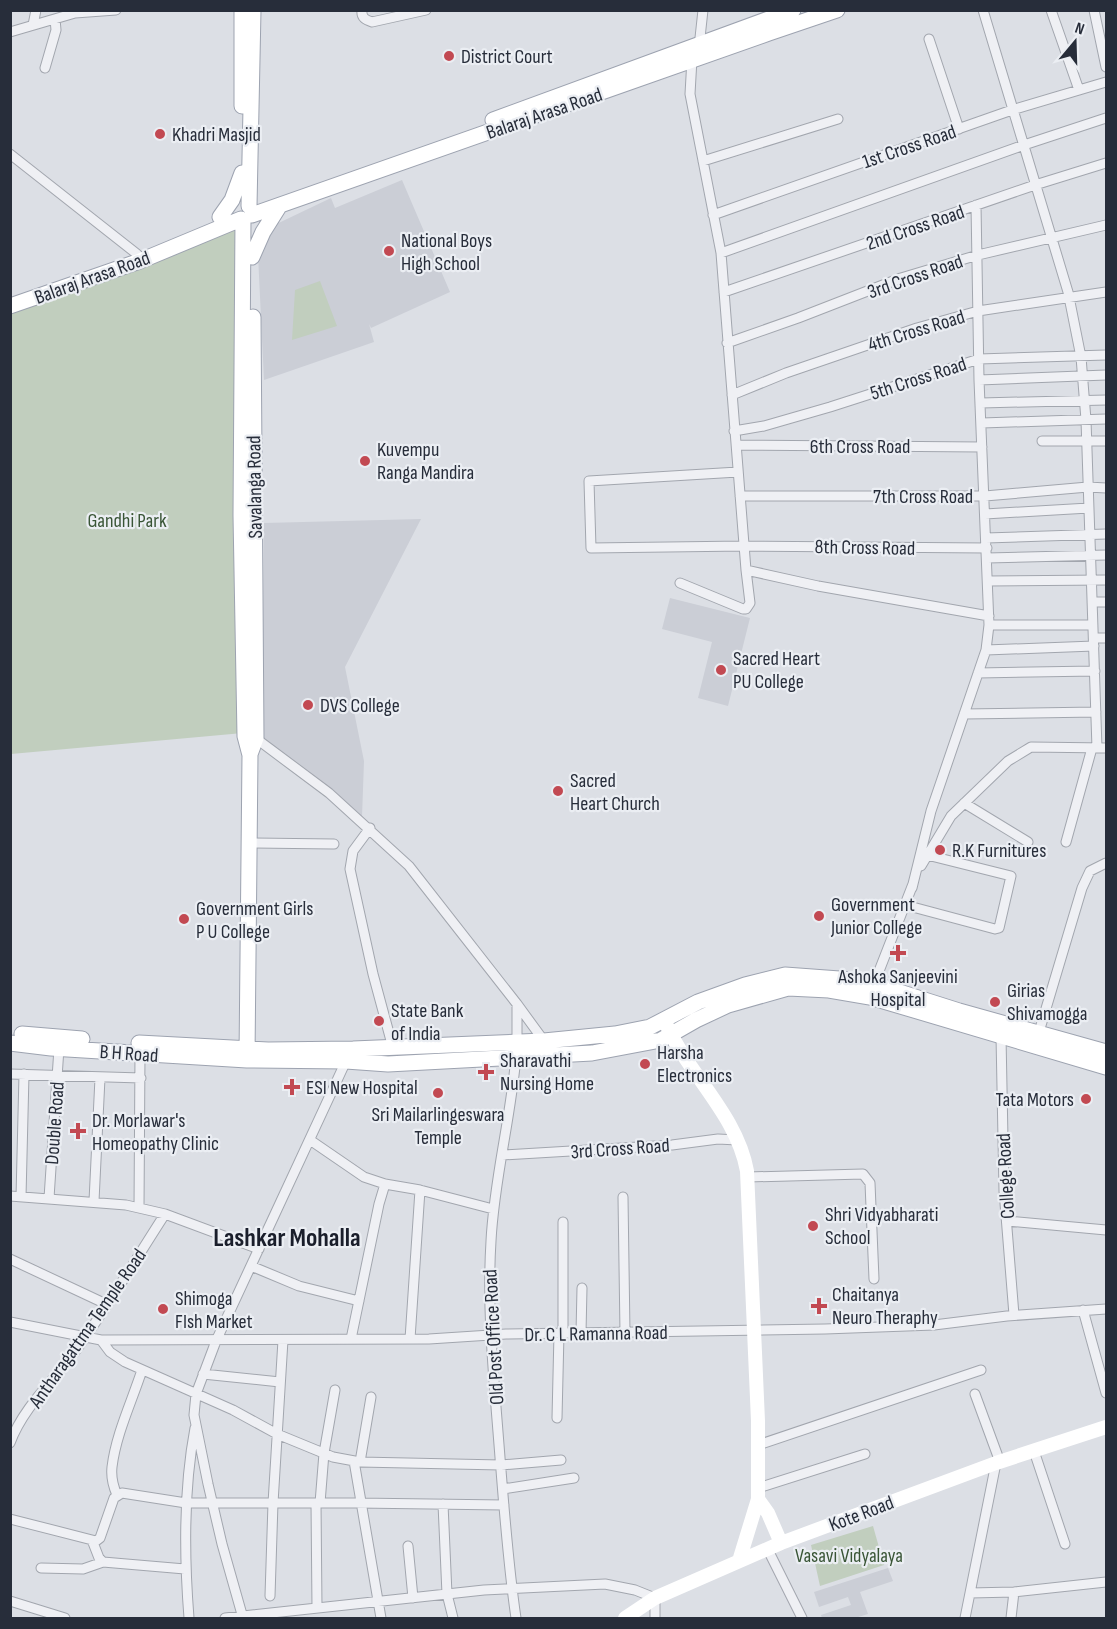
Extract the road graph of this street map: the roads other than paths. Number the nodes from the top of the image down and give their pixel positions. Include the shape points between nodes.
1 (36, 10) edge
2 (116, 10) edge
3 (242, 10) edge
4 (253, 10) edge
5 (362, 10) edge
6 (426, 10) edge
7 (703, 10) edge
8 (793, 10) edge
9 (837, 10) edge
10 (1051, 10) edge
11 (1094, 10) edge
12 (986, 11) edge
13 (55, 19) junction
14 (33, 25) junction
15 (10, 32) edge
16 (929, 39) dead end
17 (700, 44) junction
18 (691, 61) junction
19 (1107, 67) edge
20 (45, 68) dead end
21 (1107, 82) edge
22 (1079, 90) junction
23 (1012, 110) junction
24 (1107, 118) edge
25 (838, 119) dead end
26 (959, 129) junction
27 (1024, 145) junction
28 (11, 154) edge
29 (703, 161) junction
30 (1107, 163) edge
31 (242, 173) junction
32 (1035, 185) junction
33 (280, 205) junction
34 (976, 205) junction
35 (245, 213) junction
36 (713, 215) junction
37 (218, 224) junction
38 (1107, 225) edge
39 (1051, 237) junction
40 (247, 252) junction
41 (721, 253) junction
42 (978, 255) junction
43 (139, 257) junction
44 (724, 292) junction
45 (1107, 292) edge
46 (10, 299) edge
47 (1069, 299) junction
48 (10, 306) edge
49 (978, 311) junction
50 (728, 343) junction
51 (1107, 355) edge
52 (1081, 357) junction
53 (979, 359) junction
54 (1107, 375) edge
55 (1083, 377) junction
56 (980, 380) junction
57 (732, 395) junction
58 (1107, 400) edge
59 (1085, 401) junction
60 (981, 404) junction
61 (1107, 418) edge
62 (1086, 420) junction
63 (982, 423) junction
64 (734, 431) junction
65 (1042, 441) dead end
66 (1086, 441) junction
67 (1107, 441) edge
68 (737, 445) junction
69 (982, 447) junction
70 (738, 472) junction
71 (1088, 487) junction
72 (1107, 488) edge
73 (740, 496) junction
74 (985, 496) junction
75 (1089, 508) junction
76 (986, 514) junction
77 (1090, 534) junction
78 (1107, 534) edge
79 (744, 546) junction
80 (987, 548) junction
81 (1091, 554) junction
82 (1107, 555) edge
83 (746, 570) junction
84 (1092, 579) junction
85 (1107, 580) edge
86 (988, 581) junction
87 (680, 583) dead end
88 (1092, 602) junction
89 (1107, 602) edge
90 (989, 621) junction
91 (1093, 625) junction
92 (1107, 638) edge
93 (1094, 646) junction
94 (986, 650) junction
95 (1107, 655) edge
96 (978, 673) junction
97 (1095, 675) junction
98 (1107, 679) edge
99 (1096, 699) junction
100 (1107, 699) edge
101 (1096, 712) junction
102 (964, 714) junction
103 (250, 737) junction
104 (1099, 748) edge
105 (964, 803) junction
106 (370, 828) junction
107 (1028, 842) dead end
108 (1066, 842) dead end
109 (250, 843) junction
110 (334, 844) dead end
111 (927, 855) junction
112 (1107, 863) edge
113 (912, 888) junction
114 (905, 905) junction
115 (872, 990) junction
116 (517, 1005) junction
117 (664, 1018) junction
118 (1039, 1032) junction
119 (10, 1034) edge
120 (671, 1034) junction
121 (1001, 1036) junction
122 (544, 1041) junction
123 (10, 1043) edge
124 (59, 1048) junction
125 (393, 1048) junction
126 (517, 1049) junction
127 (140, 1053) junction
128 (247, 1054) junction
129 (1106, 1054) edge
130 (346, 1061) junction
131 (10, 1074) edge
132 (24, 1074) junction
133 (57, 1075) junction
134 (100, 1078) junction
135 (141, 1078) junction
136 (310, 1140) junction
137 (737, 1140) junction
138 (502, 1155) junction
139 (748, 1177) junction
140 (385, 1184) junction
141 (420, 1190) junction
142 (16, 1196) edge
143 (623, 1197) dead end
144 (49, 1198) junction
145 (94, 1201) junction
146 (139, 1208) junction
147 (493, 1209) junction
148 (165, 1214) junction
149 (1007, 1221) junction
150 (563, 1222) dead end
151 (1107, 1230) edge
152 (259, 1249) junction
153 (10, 1259) edge
154 (251, 1266) junction
155 (874, 1279) dead end
156 (582, 1288) dead end
157 (359, 1302) junction
158 (106, 1304) junction
159 (1107, 1309) edge
160 (1083, 1310) junction
161 (1014, 1315) junction
162 (10, 1322) edge
163 (753, 1329) junction
164 (625, 1332) junction
165 (561, 1333) junction
166 (581, 1333) junction
167 (491, 1335) junction
168 (85, 1338) junction
169 (351, 1339) junction
170 (410, 1339) junction
171 (100, 1340) junction
172 (283, 1340) junction
173 (216, 1341) junction
174 (142, 1370) junction
175 (981, 1370) dead end
176 (203, 1374) junction
177 (280, 1382) junction
178 (335, 1390) dead end
179 (1107, 1393) edge
180 (196, 1394) junction
181 (975, 1394) dead end
182 (371, 1397) dead end
183 (557, 1419) dead end
184 (195, 1422) junction
185 (1107, 1427) edge
186 (12, 1432) edge
187 (278, 1434) junction
188 (10, 1443) edge
189 (758, 1444) junction
190 (1034, 1451) junction
191 (324, 1453) junction
192 (865, 1454) dead end
193 (561, 1460) dead end
194 (357, 1461) junction
195 (998, 1462) junction
196 (501, 1465) junction
197 (574, 1478) dead end
198 (503, 1489) junction
199 (758, 1493) junction
200 (117, 1495) junction
201 (186, 1503) junction
202 (212, 1503) junction
203 (273, 1503) junction
204 (318, 1503) junction
205 (360, 1503) junction
206 (443, 1504) junction
207 (504, 1505) junction
208 (10, 1519) edge
209 (92, 1540) junction
210 (781, 1543) junction
211 (1065, 1544) dead end
212 (408, 1546) dead end
213 (768, 1550) junction
214 (739, 1561) junction
215 (103, 1562) junction
216 (41, 1569) dead end
217 (185, 1569) junction
218 (1107, 1582) edge
219 (512, 1589) junction
220 (1014, 1592) junction
221 (970, 1593) junction
222 (447, 1594) junction
223 (270, 1596) dead end
224 (412, 1598) junction
225 (655, 1598) junction
226 (10, 1601) edge
227 (378, 1601) junction
228 (317, 1608) junction
229 (243, 1617) edge
230 (64, 1618) edge
231 (189, 1618) edge
232 (225, 1618) edge
233 (381, 1618) edge
234 (453, 1618) edge
235 (516, 1618) edge
236 (625, 1618) edge
237 (656, 1618) edge
238 (802, 1618) edge
239 (965, 1618) edge
240 (1011, 1618) edge

1 - 14 street
2 - 13 street via 75,13
3 - 31 main road, Savalanga Road
4 - 35 main road, Savalanga Road
5 - 6 street via 365,20 372,22
7 - 17 street
8 - 17 main road, Balaraj Arasa Road
9 - 18 main road, Balaraj Arasa Road
10 - 22 street
11 - 19 street
12 - 23 street
13 - 14 street
13 - 20 street via 56,30
14 - 15 street
16 - 26 street
17 - 18 street
17 - 35 main road, Balaraj Arasa Road
18 - 29 street via 690,94
18 - 33 main road, Balaraj Arasa Road
21 - 22 street, 1st Cross Road
22 - 23 street, 1st Cross Road
23 - 26 street, 1st Cross Road
23 - 27 street
24 - 27 street
25 - 29 street
26 - 36 street, 1st Cross Road
27 - 32 street
27 - 41 street
28 - 43 street
29 - 36 street
30 - 32 street, 2nd Cross Road
31 - 35 main road, Savalanga Road
31 - 37 main road
32 - 34 street, 2nd Cross Road
32 - 39 street
33 - 35 main road, Balaraj Arasa Road
33 - 40 main road
34 - 42 street
34 - 44 street, 2nd Cross Road
35 - 37 main road
35 - 40 main road, Savalanga Road
36 - 41 street
37 - 40 main road
37 - 43 main road
38 - 39 street, 3rd Cross Road
39 - 42 street, 3rd Cross Road
39 - 47 street
40 - 103 main road, Savalanga Road
41 - 44 street
42 - 49 street
42 - 50 street, 3rd Cross Road via 901,278
43 - 46 main road
43 - 48 main road, Balaraj Arasa Road
44 - 50 street
45 - 47 street, 4th Cross Road
47 - 49 street, 4th Cross Road
47 - 52 street
49 - 53 street
49 - 57 street, 4th Cross Road via 907,331
50 - 57 street
51 - 52 street, 5th Cross Road
52 - 53 street, 5th Cross Road
52 - 55 street
53 - 56 street
53 - 64 street, 5th Cross Road via 830,407
54 - 55 street
55 - 56 street
55 - 59 street
56 - 60 street
57 - 64 street
58 - 59 street
59 - 60 street
59 - 62 street
60 - 63 street
61 - 62 street
62 - 63 street
62 - 66 street
63 - 69 street
64 - 68 street
65 - 66 street
66 - 67 street
66 - 71 street
68 - 69 street, 6th Cross Road
68 - 70 street
69 - 74 street
70 - 73 street
70 - 79 street, 8th Cross Road via 589,481 591,548
71 - 72 street, 7th Cross Road
71 - 74 street, 7th Cross Road
71 - 75 street
73 - 74 street, 7th Cross Road
73 - 79 street
74 - 76 street
75 - 76 street
75 - 77 street
76 - 80 street
77 - 78 street, 8th Cross Road
77 - 80 street, 8th Cross Road
77 - 81 street
79 - 80 street, 8th Cross Road
79 - 83 street
80 - 81 street
80 - 86 street
81 - 82 street
81 - 84 street
83 - 87 street via 750,603 746,609
83 - 90 street
84 - 85 street
84 - 86 street
84 - 88 street
86 - 90 street
88 - 89 street
88 - 91 street
90 - 91 street
90 - 94 street
91 - 93 street
92 - 93 street
93 - 94 street
93 - 95 street
93 - 97 street
94 - 96 street
96 - 97 street
96 - 102 street
97 - 98 street
97 - 99 street
99 - 100 street
99 - 101 street
101 - 102 street
101 - 104 street
102 - 113 street via 931,811
103 - 106 street via 329,793
103 - 109 main road, Savalanga Road
104 - 105 street via 1031,747 1008,761
104 - 108 street
105 - 107 street
105 - 111 street via 951,816
106 - 116 street via 409,866
106 - 125 street via 353,850 350,869
109 - 110 street
109 - 128 main road, Savalanga Road
111 - 113 street
111 - 114 street via 1011,876 999,928
112 - 118 street via 1090,871 1082,888
113 - 114 street
114 - 115 street
115 - 117 main road via 853,980 785,975 745,985
115 - 118 main road
115 - 120 main road via 788,988 728,1005
115 - 121 main road
116 - 122 street
116 - 126 street, Old Post Office Road
117 - 120 street
117 - 122 main road via 650,1027 615,1034
118 - 129 main road
119 - 128 main road
120 - 126 main road via 661,1040 592,1053
120 - 137 street
121 - 129 main road
121 - 149 street, College Road
122 - 126 main road
123 - 124 main road, B H Road
124 - 127 main road, B H Road
124 - 133 street, Double Road
125 - 126 main road
125 - 128 main road
126 - 130 main road via 388,1064
126 - 138 street, Old Post Office Road
127 - 128 main road, B H Road
127 - 135 street
128 - 130 main road
130 - 136 street
131 - 132 street
132 - 133 street
132 - 142 street
133 - 134 street
133 - 144 street, Double Road
134 - 135 street
134 - 145 street
135 - 146 street
136 - 140 street via 364,1177
136 - 152 street
137 - 138 street, 3rd Cross Road
137 - 139 street via 744,1153
138 - 147 street, Old Post Office Road
139 - 155 street via 867,1176
139 - 163 street
140 - 141 street
140 - 157 street
141 - 147 street
141 - 170 street
142 - 144 street
143 - 164 street
144 - 145 street
145 - 146 street
146 - 148 street
147 - 167 street, Old Post Office Road
148 - 152 street
148 - 158 street, Antharagattma Temple Road
149 - 151 street
149 - 161 street, College Road
150 - 165 street
152 - 154 street
153 - 158 street
154 - 157 street via 299,1286
154 - 173 street
156 - 166 street
157 - 169 street
158 - 168 street, Antharagattma Temple Road
159 - 160 street, Dr. C L Ramanna Road
160 - 161 street, Dr. C L Ramanna Road
160 - 179 street
161 - 163 street, Dr. C L Ramanna Road via 934,1325
162 - 168 street, Dr. C L Ramanna Road
163 - 164 street, Dr. C L Ramanna Road
163 - 189 street
164 - 166 street, Dr. C L Ramanna Road
165 - 166 street, Dr. C L Ramanna Road
165 - 167 street, Dr. C L Ramanna Road
165 - 183 street
167 - 170 street, Dr. C L Ramanna Road
167 - 196 street, Old Post Office Road
168 - 171 street, Dr. C L Ramanna Road
168 - 186 street, Antharagattma Temple Road
169 - 170 street, Dr. C L Ramanna Road
169 - 172 street, Dr. C L Ramanna Road
171 - 173 street, Dr. C L Ramanna Road
171 - 174 street via 110,1352
172 - 173 street, Dr. C L Ramanna Road
172 - 177 street
173 - 176 street
174 - 180 street
174 - 200 street via 112,1468
175 - 189 street
176 - 177 street
176 - 180 street
177 - 187 street
178 - 191 street
180 - 184 street
180 - 187 street
181 - 195 street
182 - 194 street
184 - 201 street
184 - 202 street
185 - 190 street, Kote Road
186 - 188 street, Antharagattma Temple Road
187 - 191 street
187 - 203 street
189 - 199 street
190 - 195 street, Kote Road
190 - 211 street
191 - 194 street
191 - 204 street
192 - 199 street
193 - 196 street
194 - 196 street
194 - 205 street
195 - 210 street, Kote Road
195 - 221 street
196 - 198 street, Old Post Office Road
197 - 198 street
198 - 207 street, Old Post Office Road
199 - 210 street
199 - 214 street
200 - 201 street
200 - 209 street via 100,1538
201 - 202 street
201 - 217 street
202 - 203 street
202 - 229 street
203 - 204 street
203 - 223 street
204 - 205 street
204 - 228 street
205 - 206 street
205 - 227 street
206 - 207 street
206 - 222 street
207 - 219 street, Old Post Office Road
208 - 209 street
209 - 215 street
210 - 213 street, Kote Road
212 - 224 street
213 - 214 street, Kote Road
213 - 238 street
214 - 225 street, Kote Road
215 - 216 street via 83,1569
215 - 217 street
217 - 231 street
218 - 220 street
219 - 222 street
219 - 225 street via 605,1584
219 - 235 street, Old Post Office Road
220 - 221 street
220 - 240 street
221 - 239 street
222 - 224 street
222 - 234 street
224 - 227 street
225 - 236 street, Kote Road
225 - 237 street
226 - 230 street
227 - 228 street
227 - 233 street
228 - 229 street
229 - 232 street

